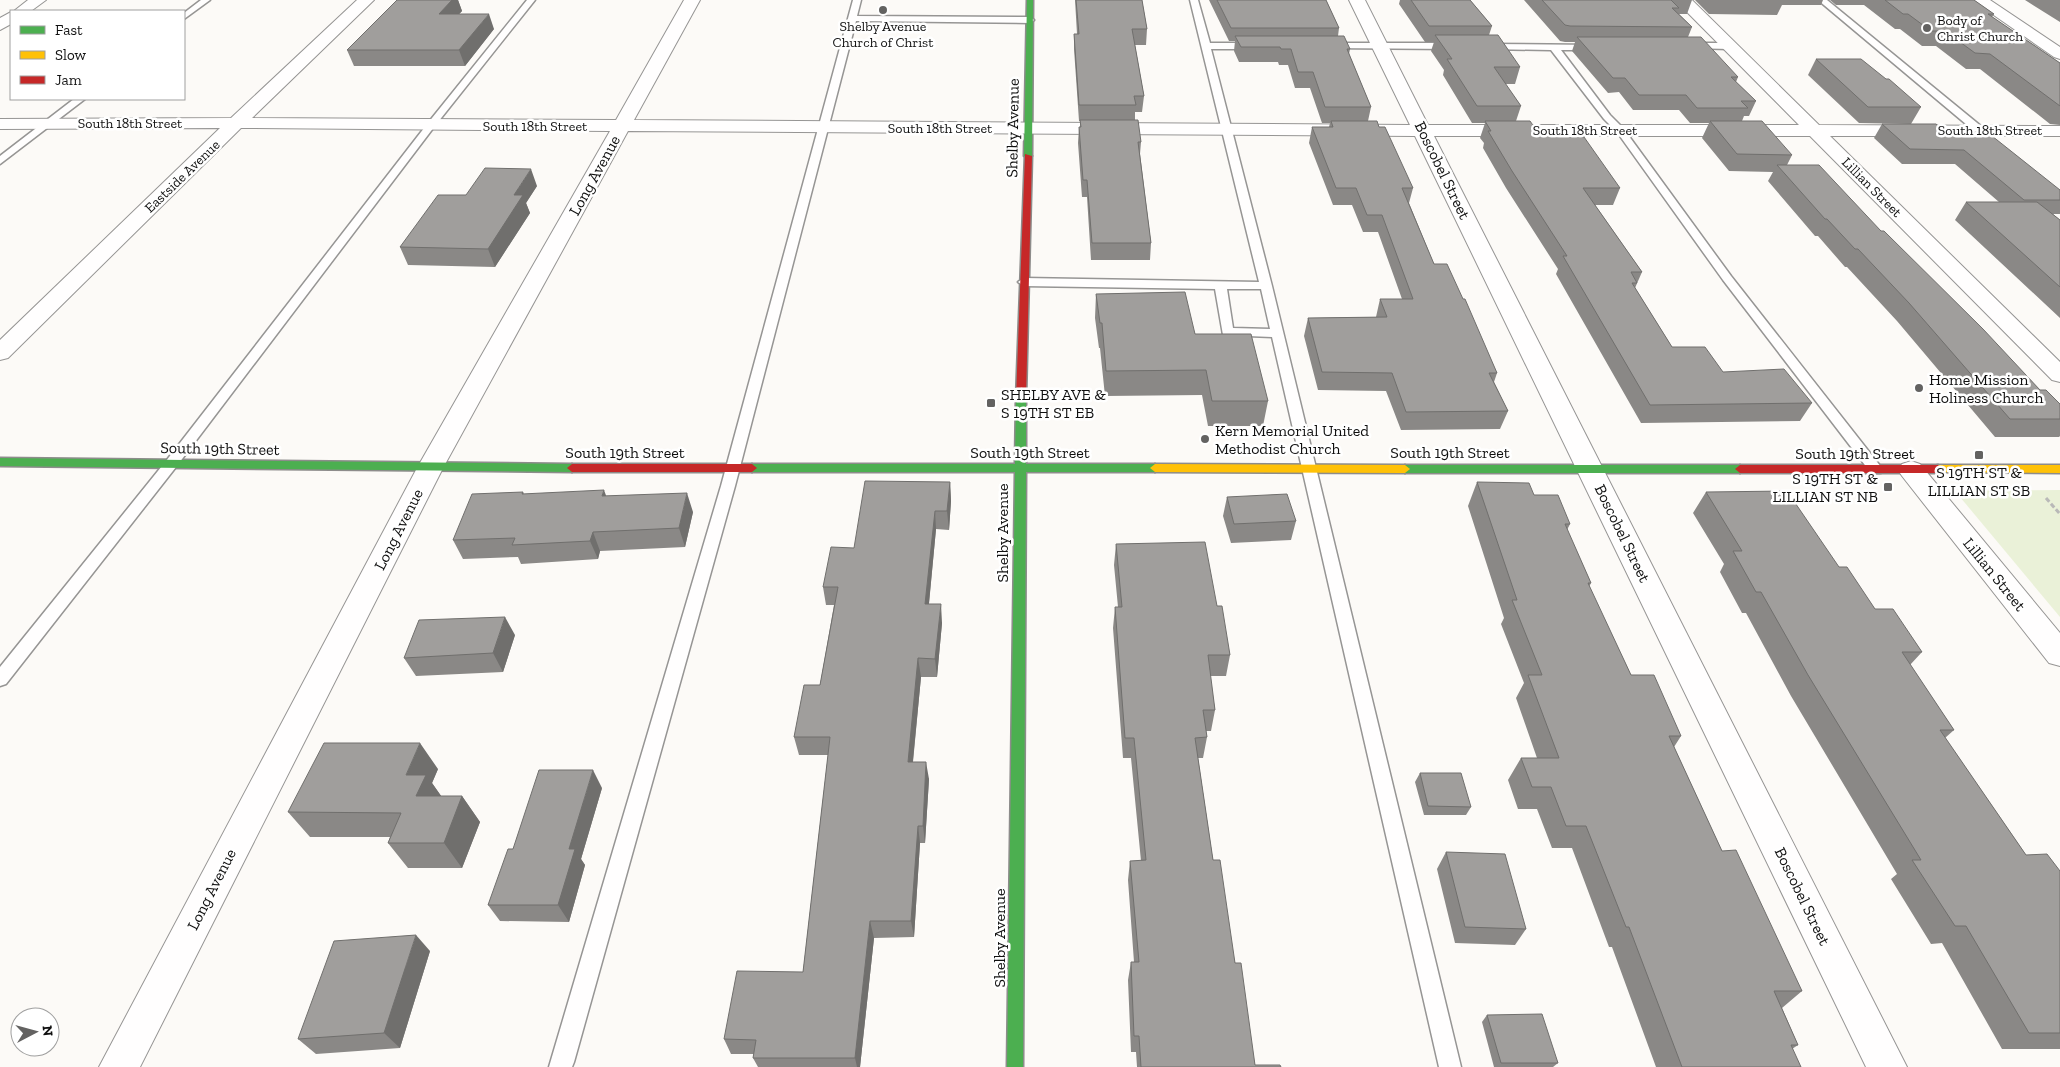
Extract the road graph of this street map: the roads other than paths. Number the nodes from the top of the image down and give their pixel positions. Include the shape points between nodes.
1 (38, 0) edge
2 (206, 0) edge
3 (366, 0) edge
4 (531, 0) edge
5 (692, 0) edge
6 (857, 0) edge
7 (1030, 0) edge
8 (1194, 0) edge
9 (1357, 0) edge
10 (1684, 0) edge
11 (1822, 0) edge
12 (1980, 0) edge
13 (23, 10) edge
14 (185, 16) edge
15 (853, 18) junction
16 (1030, 20) junction
17 (1206, 46) junction
18 (1263, 46) edge
19 (1320, 46) edge
20 (1381, 46) junction
21 (1458, 46) edge
22 (1680, 46) edge
23 (1730, 46) junction
24 (1477, 47) edge
25 (1554, 47) junction
26 (1603, 47) edge
27 (2060, 54) edge
28 (79, 100) edge
29 (236, 123) junction
30 (0, 124) edge
31 (48, 124) junction
32 (430, 125) junction
33 (621, 126) junction
34 (824, 127) junction
35 (1029, 128) junction
36 (1422, 129) junction
37 (1814, 129) junction
38 (1228, 130) junction
39 (1620, 130) junction
40 (1980, 130) junction
41 (2060, 131) edge
42 (1994, 142) edge
43 (0, 161) edge
44 (1024, 282) junction
45 (1220, 285) junction
46 (1266, 286) junction
47 (1276, 332) junction
48 (0, 353) edge
49 (2060, 375) edge
50 (0, 462) edge
51 (170, 464) junction
52 (430, 468) junction
53 (733, 468) junction
54 (1018, 468) junction
55 (1308, 468) junction
56 (1591, 468) junction
57 (2060, 469) edge
58 (1876, 470) junction
59 (1911, 470) junction
60 (2060, 654) edge
61 (0, 679) edge
62 (119, 1067) edge
63 (560, 1067) edge
64 (1015, 1067) edge
65 (1450, 1067) edge
66 (1887, 1067) edge

1 - 13 street
2 - 14 lane
3 - 29 street, Eastside Avenue
4 - 32 lane
5 - 33 street, Long Avenue
6 - 15 lane
7 - 16 street, Shelby Avenue
8 - 17 lane
9 - 20 street, Boscobel Street
10 - 23 street, Lillian Street
11 - 40 lane
12 - 27 street
15 - 16 lane
15 - 34 lane
16 - 35 street, Shelby Avenue
17 - 18 lane
17 - 38 lane
19 - 20 lane
20 - 21 lane
20 - 36 street, Boscobel Street
22 - 23 lane
23 - 37 street, Lillian Street
24 - 25 lane
25 - 26 lane
25 - 39 lane
28 - 31 lane
29 - 31 street, South 18th Street
29 - 32 street, South 18th Street
29 - 48 street, Eastside Avenue
30 - 31 street, South 18th Street
31 - 43 lane
32 - 33 street, South 18th Street
32 - 51 lane
33 - 34 street, South 18th Street
33 - 52 street, Long Avenue
34 - 35 street, South 18th Street
34 - 53 lane
35 - 38 street, South 18th Street
35 - 44 street, Shelby Avenue
36 - 38 street, South 18th Street
36 - 39 street, South 18th Street
36 - 56 street, Boscobel Street
37 - 39 street, South 18th Street
37 - 40 street, South 18th Street
37 - 49 street, Lillian Street
38 - 46 lane
39 - 58 lane via 1727,278
40 - 41 street, South 18th Street
40 - 42 lane
44 - 45 lane
44 - 54 street, Shelby Avenue
45 - 46 lane
45 - 47 lane via 1227,332
46 - 47 lane
47 - 55 lane
50 - 51 street, South 19th Street
51 - 52 street, South 19th Street
51 - 61 lane
52 - 53 street, South 19th Street
52 - 62 street, Long Avenue
53 - 54 street, South 19th Street
53 - 63 lane
54 - 55 street, South 19th Street
54 - 64 street, Shelby Avenue
55 - 56 street, South 19th Street
55 - 65 lane
56 - 58 street, South 19th Street
56 - 66 street, Boscobel Street
57 - 59 street, South 19th Street
58 - 59 street, South 19th Street
59 - 60 street, Lillian Street

